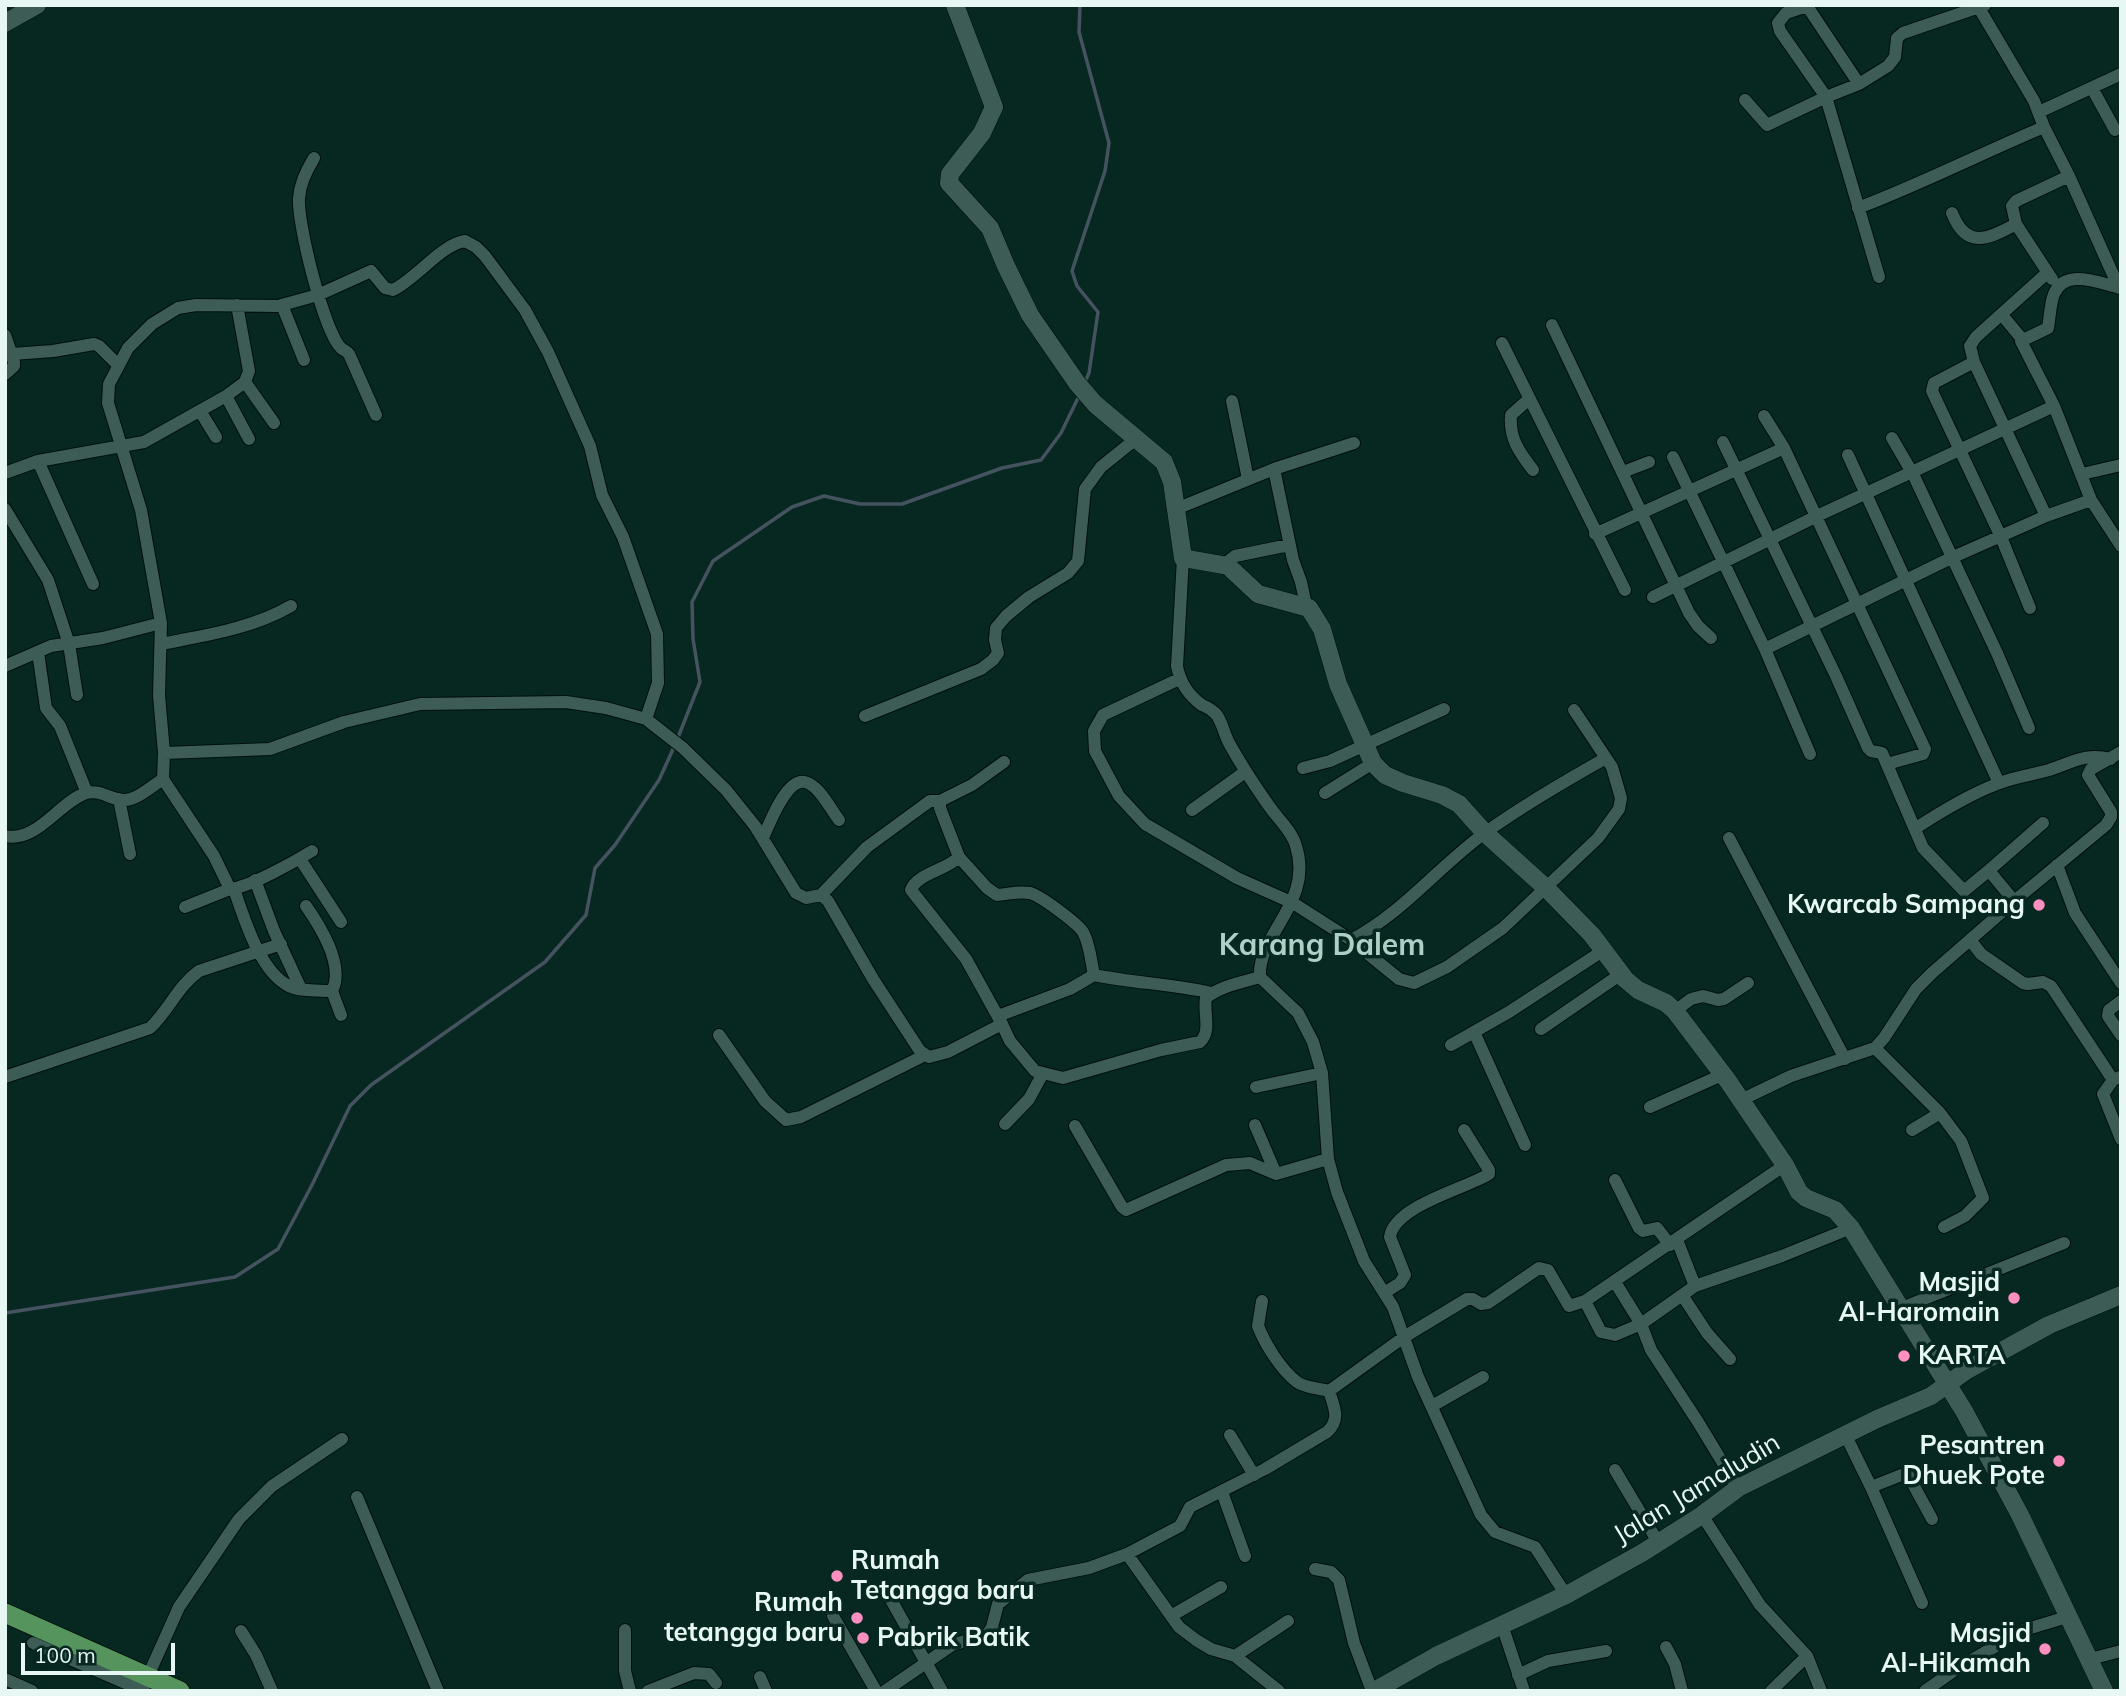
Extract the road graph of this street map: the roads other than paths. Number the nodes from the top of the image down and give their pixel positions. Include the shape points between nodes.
1 (37, 5) edge
2 (955, 5) edge
3 (1982, 6) edge
4 (5, 23) edge
5 (2121, 74) edge
6 (1859, 84) junction
7 (2092, 88) junction
8 (1826, 97) junction
9 (1745, 100) dead end
10 (2039, 112) junction
11 (2044, 127) junction
12 (2115, 130) dead end
13 (314, 158) dead end
14 (2069, 176) junction
15 (1858, 208) junction
16 (1952, 214) dead end
17 (2016, 223) junction
18 (2047, 273) junction
19 (1879, 277) dead end
20 (2058, 288) junction
21 (2120, 288) edge
22 (318, 295) junction
23 (237, 305) junction
24 (282, 305) junction
25 (2002, 315) junction
26 (1552, 325) dead end
27 (5, 335) edge
28 (2022, 339) junction
29 (1502, 343) dead end
30 (12, 354) junction
31 (304, 360) dead end
32 (1974, 362) junction
33 (118, 365) junction
34 (5, 374) edge
35 (245, 383) junction
36 (226, 396) junction
37 (1529, 399) junction
38 (1232, 401) dead end
39 (2054, 406) junction
40 (200, 411) junction
41 (376, 415) dead end
42 (1764, 416) dead end
43 (274, 423) dead end
44 (2005, 428) junction
45 (216, 437) dead end
46 (1138, 438) junction
47 (1892, 438) dead end
48 (249, 439) dead end
49 (1723, 442) dead end
50 (1354, 443) dead end
51 (121, 447) junction
52 (1784, 448) junction
53 (1961, 449) junction
54 (1848, 455) dead end
55 (1674, 457) dead end
56 (38, 461) junction
57 (1649, 462) dead end
58 (2121, 465) edge
59 (1274, 469) junction
60 (1533, 470) dead end
61 (1737, 471) junction
62 (1623, 472) junction
63 (5, 473) edge
64 (1913, 474) junction
65 (2081, 474) junction
66 (1248, 479) junction
67 (1689, 490) junction
68 (1866, 495) junction
69 (2091, 500) junction
70 (5, 509) edge
71 (1176, 509) junction
72 (1642, 512) junction
73 (1817, 516) junction
74 (2046, 516) junction
75 (1595, 534) junction
76 (2001, 537) junction
77 (1769, 540) junction
78 (1289, 545) junction
79 (2121, 546) edge
80 (1183, 558) junction
81 (1951, 558) junction
82 (1724, 563) junction
83 (1224, 565) junction
84 (1907, 581) junction
85 (93, 583) dead end
86 (1678, 586) junction
87 (1625, 590) dead end
88 (1653, 597) dead end
89 (1859, 604) junction
90 (1306, 605) junction
91 (291, 606) dead end
92 (2030, 608) dead end
93 (161, 623) junction
94 (1812, 625) junction
95 (1711, 638) dead end
96 (69, 644) junction
97 (161, 644) junction
98 (1765, 649) junction
99 (38, 652) junction
100 (5, 666) edge
101 (1180, 679) junction
102 (77, 695) dead end
103 (1444, 709) dead end
104 (1574, 710) dead end
105 (865, 716) dead end
106 (646, 719) junction
107 (2029, 728) dead end
108 (1366, 746) junction
109 (164, 753) junction
110 (1810, 754) dead end
111 (2116, 756) edge
112 (1606, 758) junction
113 (1004, 762) dead end
114 (1373, 763) junction
115 (1887, 764) junction
116 (1303, 768) dead end
117 (1245, 772) junction
118 (163, 779) junction
119 (1999, 783) junction
120 (87, 793) junction
121 (1325, 793) dead end
122 (119, 799) junction
123 (940, 801) junction
124 (1192, 810) dead end
125 (2111, 812) junction
126 (839, 820) dead end
127 (2043, 823) dead end
128 (2121, 825) edge
129 (1916, 828) junction
130 (1485, 833) junction
131 (5, 836) edge
132 (762, 838) junction
133 (1729, 838) dead end
134 (312, 851) dead end
135 (130, 854) dead end
136 (958, 856) junction
137 (300, 859) junction
138 (2057, 865) junction
139 (1987, 872) junction
140 (254, 880) junction
141 (1546, 888) junction
142 (232, 889) junction
143 (821, 895) junction
144 (2014, 901) junction
145 (1293, 902) junction
146 (306, 906) dead end
147 (185, 907) dead end
148 (341, 922) dead end
149 (1351, 940) junction
150 (1971, 941) junction
151 (281, 944) junction
152 (1604, 950) junction
153 (259, 951) junction
154 (1621, 974) junction
155 (1094, 975) junction
156 (1260, 977) junction
157 (1748, 983) dead end
158 (2121, 983) edge
159 (301, 989) junction
160 (332, 991) junction
161 (1212, 993) junction
162 (2121, 1001) edge
163 (1675, 1011) junction
164 (341, 1015) dead end
165 (1000, 1020) junction
166 (1541, 1029) dead end
167 (1474, 1032) junction
168 (719, 1035) dead end
169 (2121, 1035) edge
170 (1451, 1045) dead end
171 (1875, 1048) junction
172 (925, 1055) junction
173 (1845, 1059) junction
174 (1322, 1073) junction
175 (1042, 1074) junction
176 (1724, 1074) junction
177 (5, 1077) edge
178 (2117, 1078) edge
179 (1256, 1087) dead end
180 (1741, 1100) junction
181 (1650, 1107) dead end
182 (1940, 1113) junction
183 (1005, 1124) dead end
184 (1255, 1125) dead end
185 (1075, 1126) dead end
186 (1464, 1130) dead end
187 (1912, 1130) dead end
188 (2121, 1139) edge
189 (1525, 1145) dead end
190 (1328, 1159) junction
191 (1785, 1165) junction
192 (1276, 1174) junction
193 (1615, 1180) dead end
194 (1944, 1227) dead end
195 (1851, 1228) junction
196 (2064, 1242) dead end
197 (1673, 1243) junction
198 (1615, 1282) junction
199 (1695, 1286) junction
200 (1384, 1293) junction
201 (1682, 1295) junction
202 (2121, 1295) edge
203 (1262, 1301) dead end
204 (1585, 1301) junction
205 (1899, 1308) junction
206 (1641, 1324) junction
207 (1404, 1337) junction
208 (1730, 1359) dead end
209 (1483, 1377) dead end
210 (1948, 1385) junction
211 (1329, 1391) junction
212 (1432, 1406) junction
213 (1845, 1434) junction
214 (1230, 1435) dead end
215 (342, 1439) dead end
216 (1615, 1470) dead end
217 (1254, 1475) junction
218 (1871, 1487) junction
219 (1738, 1488) junction
220 (1222, 1492) junction
221 (357, 1497) dead end
222 (1702, 1515) junction
223 (1932, 1519) dead end
224 (1658, 1542) junction
225 (1126, 1554) junction
226 (1245, 1556) dead end
227 (1315, 1569) dead end
228 (1221, 1587) dead end
229 (885, 1589) dead end
230 (1566, 1595) junction
231 (1922, 1603) dead end
232 (5, 1613) edge
233 (833, 1616) dead end
234 (1171, 1616) junction
235 (2067, 1617) junction
236 (1288, 1621) dead end
237 (1502, 1625) junction
238 (625, 1630) dead end
239 (241, 1631) dead end
240 (33, 1643) dead end
241 (1666, 1647) dead end
242 (1606, 1651) dead end
243 (2121, 1651) edge
244 (1234, 1656) junction
245 (1807, 1656) junction
246 (2090, 1659) junction
247 (925, 1663) junction
248 (1518, 1675) junction
249 (760, 1678) dead end
250 (5, 1679) edge
251 (146, 1683) edge
252 (716, 1684) dead end
253 (32, 1691) edge
254 (180, 1691) edge
255 (272, 1691) edge
256 (438, 1691) edge
257 (630, 1691) edge
258 (648, 1691) edge
259 (766, 1691) edge
260 (876, 1691) edge
261 (885, 1691) edge
262 (942, 1691) edge
263 (1279, 1691) edge
264 (1373, 1691) edge
265 (1524, 1691) edge
266 (1682, 1691) edge
267 (1771, 1691) edge
268 (1821, 1691) edge
269 (1925, 1691) edge
270 (2104, 1691) edge

1 - 4 street
2 - 46 street via 994,107 982,133 950,174 949,183 990,228 1030,315 1083,390
3 - 6 street via 1899,36 1888,66
3 - 10 street
5 - 7 street
6 - 8 street
6 - 8 street via 1807,6 1799,7 1786,13 1780,31
7 - 10 street
7 - 12 street
8 - 9 street via 1767,125
8 - 15 street
10 - 11 street
11 - 14 street
11 - 15 street
13 - 22 street via 298,201
14 - 17 street via 2016,201 2012,206
14 - 21 street
15 - 19 street
16 - 17 street via 1963,234 1972,239
17 - 18 street
18 - 20 street
18 - 25 street
20 - 21 street via 2076,279
20 - 28 street via 2048,328
22 - 24 street
22 - 41 street
22 - 106 street via 371,271 385,288 393,290 459,242 470,242 496,269 538,332 564,387 649,609 657,634 659,670
23 - 24 street
23 - 33 street via 196,305 164,315 128,348
23 - 35 street via 249,371
24 - 31 street
25 - 28 street
25 - 32 street via 1970,346
26 - 62 street
27 - 30 street
28 - 39 street
29 - 37 street
30 - 33 street via 94,344
30 - 34 street via 14,366
32 - 44 street
32 - 53 street via 1934,383 1932,391
33 - 51 street via 109,384 108,403
35 - 36 street
35 - 43 street
36 - 40 street
36 - 48 street
37 - 60 street via 1511,415 1509,430
37 - 75 street
38 - 66 street
39 - 44 street
39 - 65 street
40 - 45 street
40 - 51 street via 145,442
42 - 52 street
44 - 53 street
44 - 74 street
46 - 71 street via 1168,470
46 - 105 street via 1093,475 1085,489 1078,561 1006,616 996,628 998,653 993,660
47 - 64 street
49 - 61 street
50 - 59 street
51 - 56 street
51 - 93 street via 141,510
52 - 61 street
52 - 73 street
53 - 64 street
53 - 76 street
54 - 68 street
55 - 67 street
56 - 63 street
56 - 85 street
57 - 62 street
58 - 65 street
59 - 66 street
59 - 78 street
61 - 67 street
61 - 77 street
62 - 72 street
64 - 68 street
64 - 81 street
65 - 69 street
66 - 71 street
67 - 72 street
67 - 82 street
68 - 73 street
68 - 84 street
69 - 74 street
69 - 79 street
70 - 96 street via 48,579
71 - 80 street
72 - 75 street
72 - 86 street
73 - 77 street
73 - 89 street
74 - 76 street
75 - 87 street
76 - 81 street
76 - 92 street
77 - 82 street
77 - 94 street
78 - 83 street via 1235,556
78 - 90 street
80 - 83 street
80 - 101 street via 1177,654
81 - 84 street
81 - 107 street
82 - 86 street
82 - 98 street
83 - 90 street via 1258,594
84 - 89 street
84 - 119 street
86 - 88 street
86 - 95 street via 1689,613
89 - 94 street
89 - 115 street via 1925,749 1917,757
90 - 108 street via 1322,629 1338,684
91 - 97 street via 250,625
93 - 96 street
93 - 97 street
94 - 98 street
94 - 115 street via 1868,748 1882,753
96 - 99 street
96 - 102 street
97 - 109 street
98 - 110 street
99 - 100 street
99 - 120 street via 46,708 60,726
101 - 117 street via 1192,697 1215,713
101 - 145 street via 1103,715 1094,731 1095,751 1119,796 1145,824 1237,878
103 - 108 street
104 - 112 street
106 - 109 street via 566,702 420,704 344,722 270,749
106 - 132 street via 726,790
108 - 114 street
108 - 116 street
109 - 118 street
111 - 119 street via 2085,757
111 - 125 street via 2088,775
112 - 130 street
112 - 141 street via 1618,782 1619,809 1598,838
113 - 123 street
114 - 121 street
114 - 130 street via 1385,775 1459,804
115 - 129 street
117 - 124 street
117 - 145 street via 1297,848
118 - 122 street via 134,797
118 - 142 street
119 - 129 street
120 - 122 street
120 - 131 street via 29,832
122 - 135 street
123 - 136 street
123 - 143 street via 923,806 867,847
125 - 128 street
125 - 138 street via 2106,825
126 - 132 street via 816,789 800,782 781,798
127 - 139 street
129 - 139 street via 1923,848 1964,891
130 - 141 street
130 - 149 street via 1402,906
132 - 143 street via 796,892 806,898
133 - 173 street
134 - 137 street
136 - 155 street via 997,895 1033,894 1077,924
136 - 165 street via 911,890 966,959
137 - 140 street
137 - 148 street
138 - 144 street
138 - 158 street via 2075,913
139 - 144 street
140 - 142 street
140 - 151 street
141 - 149 street via 1503,928 1447,967 1414,983 1399,979
141 - 152 street
142 - 147 street
142 - 153 street
143 - 172 street via 837,913 873,979
144 - 150 street
145 - 149 street
145 - 156 street via 1270,941
146 - 160 street via 321,928 336,970
150 - 171 street via 1916,989
150 - 178 street via 1981,954 2023,983 2051,986
151 - 153 street
151 - 159 street
152 - 154 street
152 - 167 street
153 - 159 street via 278,979
153 - 177 street via 199,971 150,1028
154 - 163 street via 1638,990
154 - 166 street
155 - 161 street
155 - 165 street
156 - 161 street
156 - 174 street via 1298,1013
157 - 163 street via 1724,999 1703,996
159 - 160 street
160 - 164 street
161 - 175 street via 1206,998 1207,1029 1200,1042 1063,1078
162 - 169 street via 2108,1016
163 - 176 street
165 - 172 street via 948,1052
165 - 175 street via 1023,1058
167 - 170 street
167 - 189 street
168 - 172 street via 765,1101 786,1120 801,1117
171 - 173 street
171 - 182 street
173 - 180 street via 1791,1076
174 - 179 street
174 - 190 street
175 - 183 street via 1030,1099
176 - 180 street
176 - 181 street
178 - 188 street via 2103,1094
180 - 191 street
182 - 187 street
182 - 194 street via 1961,1141 1983,1198 1965,1216
184 - 192 street
185 - 192 street via 1126,1210 1226,1165 1250,1163
186 - 200 street via 1489,1174 1418,1207 1394,1225 1390,1237 1405,1275
190 - 192 street
190 - 200 street via 1356,1242
191 - 195 street via 1799,1192 1835,1210
191 - 197 street
193 - 197 street via 1640,1228 1657,1228
195 - 199 street
195 - 205 street
196 - 205 street
197 - 198 street
197 - 199 street
198 - 204 street
198 - 206 street
199 - 201 street
200 - 207 street
201 - 206 street
201 - 208 street
202 - 210 street, Jalan Jamaludin via 2049,1325
203 - 211 street via 1258,1326 1286,1371 1296,1382
204 - 206 street via 1601,1332 1615,1335
204 - 207 street via 1569,1306 1548,1270 1539,1268 1488,1303 1467,1298
205 - 210 street
206 - 219 street via 1651,1350
207 - 211 street
207 - 212 street
209 - 212 street
210 - 213 street, Jalan Jamaludin
210 - 235 street via 2020,1515
211 - 217 street via 1337,1417 1334,1426
212 - 230 street via 1481,1515 1495,1532 1535,1547
213 - 218 street
213 - 219 street, Jalan Jamaludin
214 - 217 street
215 - 251 street via 272,1486 239,1519 179,1607
216 - 224 street
217 - 220 street
218 - 223 street via 1908,1475
218 - 231 street
219 - 222 street, Jalan Jamaludin
220 - 225 street via 1190,1507 1181,1526
220 - 226 street
221 - 256 street
222 - 224 street, Jalan Jamaludin
222 - 245 street via 1760,1605
224 - 230 street, Jalan Jamaludin
225 - 234 street
225 - 247 street via 1089,1568 1028,1580 998,1604 988,1634 953,1645
227 - 264 street via 1331,1572 1339,1580 1354,1643
228 - 234 street
229 - 247 street
230 - 237 street, Jalan Jamaludin
232 - 251 main road
233 - 260 street
234 - 244 street via 1196,1640
235 - 246 street
235 - 269 street via 2024,1630
236 - 244 street
237 - 248 street
237 - 264 street, Jalan Jamaludin
238 - 257 street
239 - 255 street
240 - 251 street
241 - 266 street
242 - 248 street via 1548,1661
243 - 246 street
244 - 263 street
245 - 267 street
245 - 268 street
246 - 270 street
247 - 261 street
247 - 262 street
248 - 265 street
249 - 259 street
250 - 253 street
251 - 254 main road
252 - 258 street via 709,1674 694,1674

